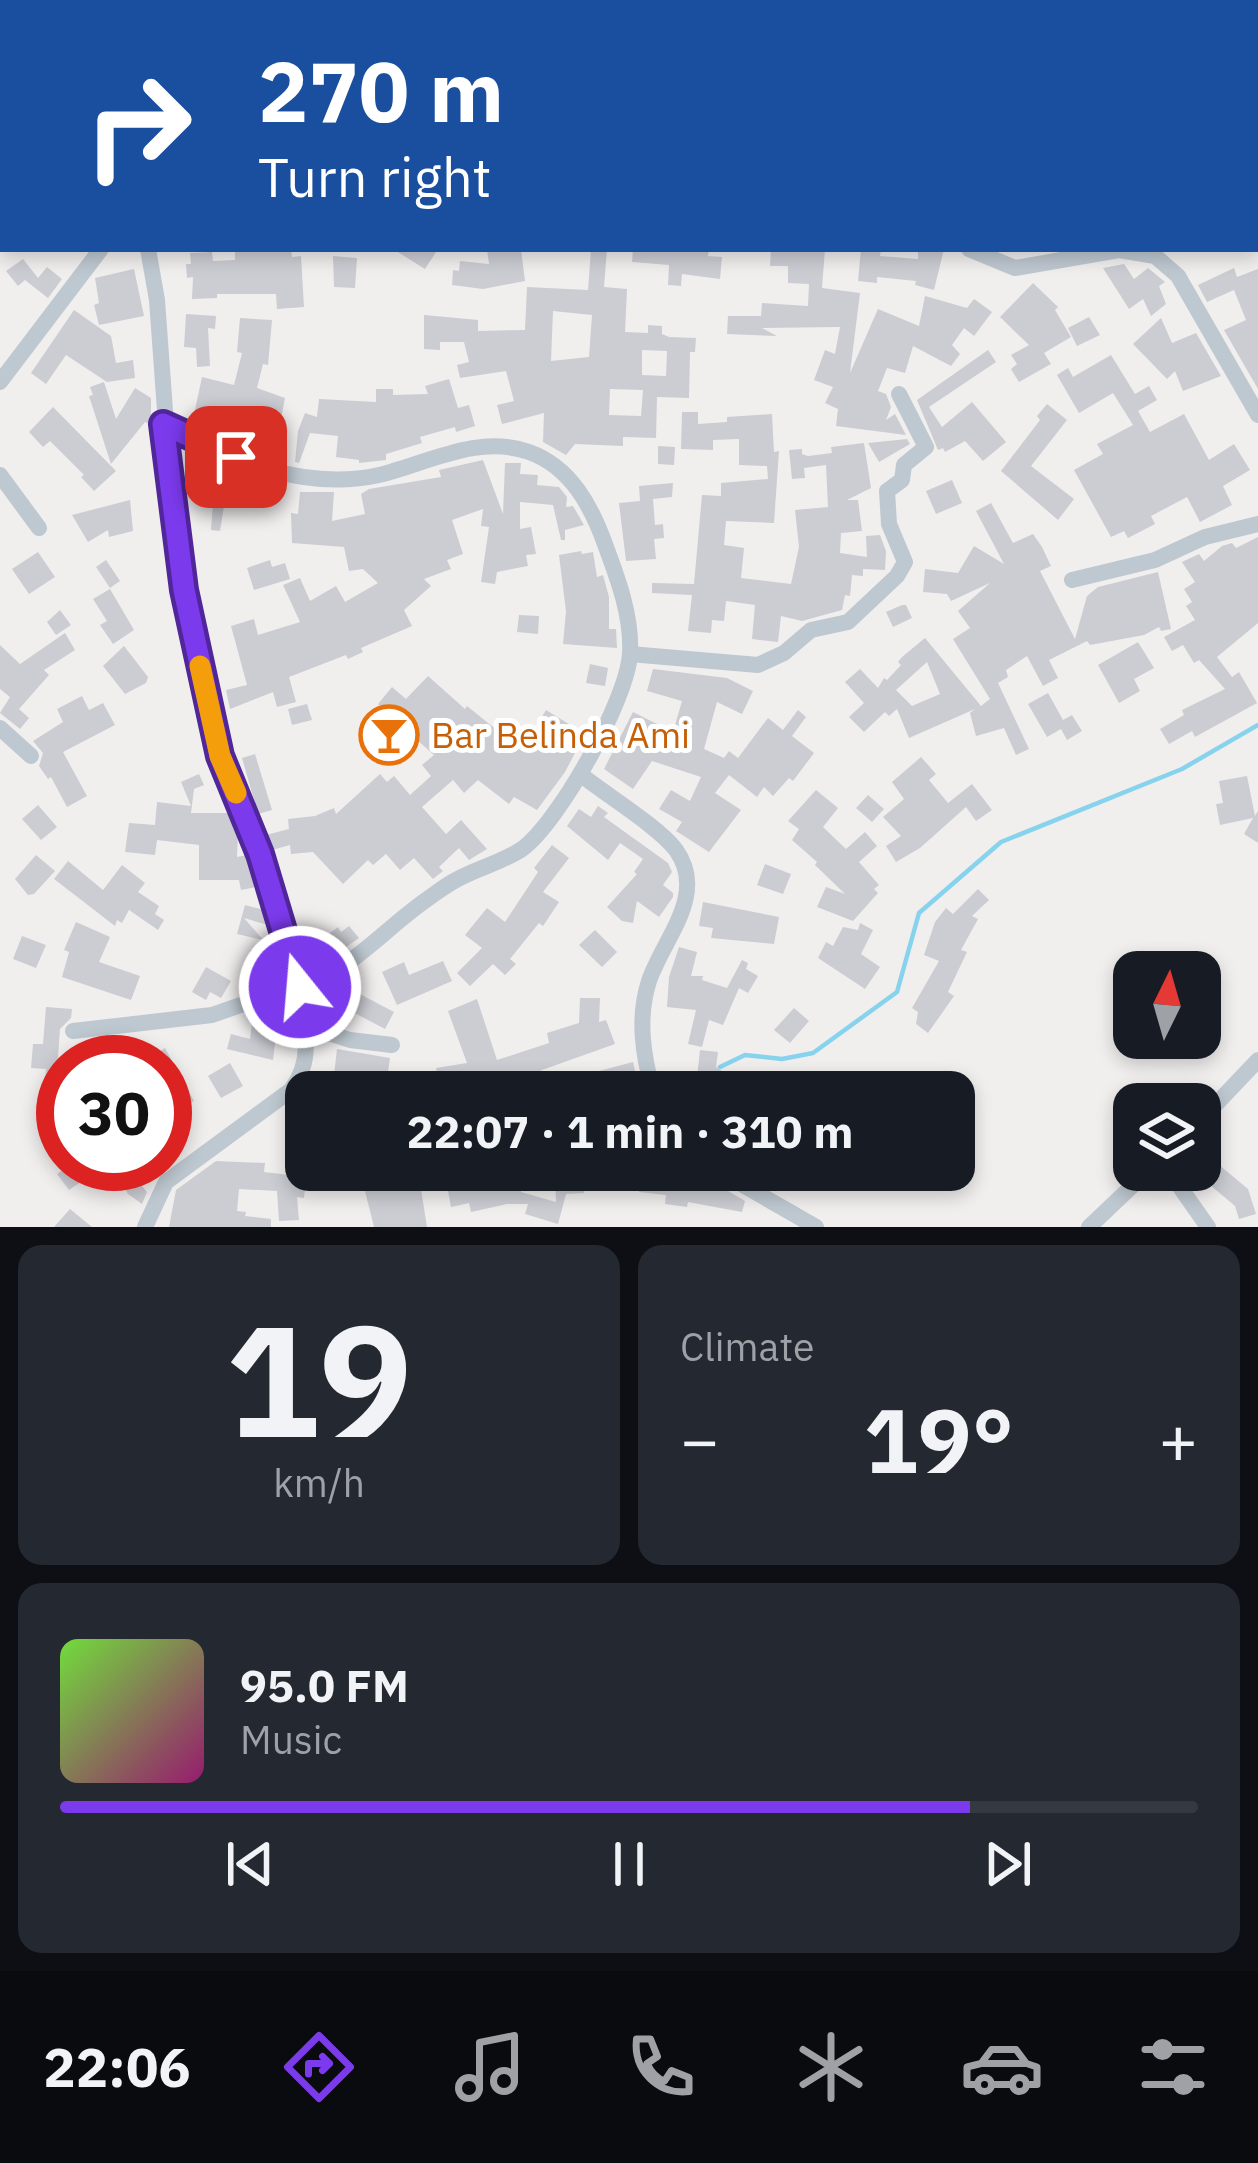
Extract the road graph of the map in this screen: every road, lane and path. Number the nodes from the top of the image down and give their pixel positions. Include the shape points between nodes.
1 (99, 252) edge
2 (149, 252) edge
3 (976, 252) edge
4 (1107, 252) edge
5 (1131, 252) edge
6 (0, 382) edge
7 (899, 394) dead end
8 (1258, 415) edge
9 (163, 424) junction
10 (0, 475) edge
11 (1258, 524) edge
12 (39, 528) dead end
13 (1072, 580) dead end
14 (630, 654) junction
15 (0, 728) edge
16 (31, 756) dead end
17 (580, 774) junction
18 (298, 994) junction
19 (306, 1026) junction
20 (74, 1031) dead end
21 (392, 1046) dead end
22 (1258, 1060) edge
23 (649, 1071) edge
24 (1221, 1099) edge
25 (753, 1191) edge
26 (1127, 1191) edge
27 (1183, 1191) edge
28 (146, 1227) edge
29 (816, 1227) edge
30 (1088, 1227) edge
31 (1208, 1227) edge

1 - 6 street
2 - 9 street
3 - 4 street via 1015,268
5 - 8 street via 1155,256 1178,276
7 - 14 street via 926,447 887,490 889,524 905,562 885,587 848,622 812,630 758,665
9 - 14 street via 285,475 334,480 462,449 531,452 579,490 599,527 621,589
9 - 18 street via 184,590 220,756 260,854
10 - 12 street
11 - 13 street
14 - 17 street
15 - 16 street
17 - 18 street via 525,847 458,878 352,964
17 - 23 street via 671,844 686,871 682,913 650,979 641,1023
18 - 19 street
18 - 20 street via 212,1015
19 - 21 street
19 - 28 street via 306,1058 291,1090 166,1182
22 - 24 street
25 - 29 street
26 - 30 street
27 - 31 street

